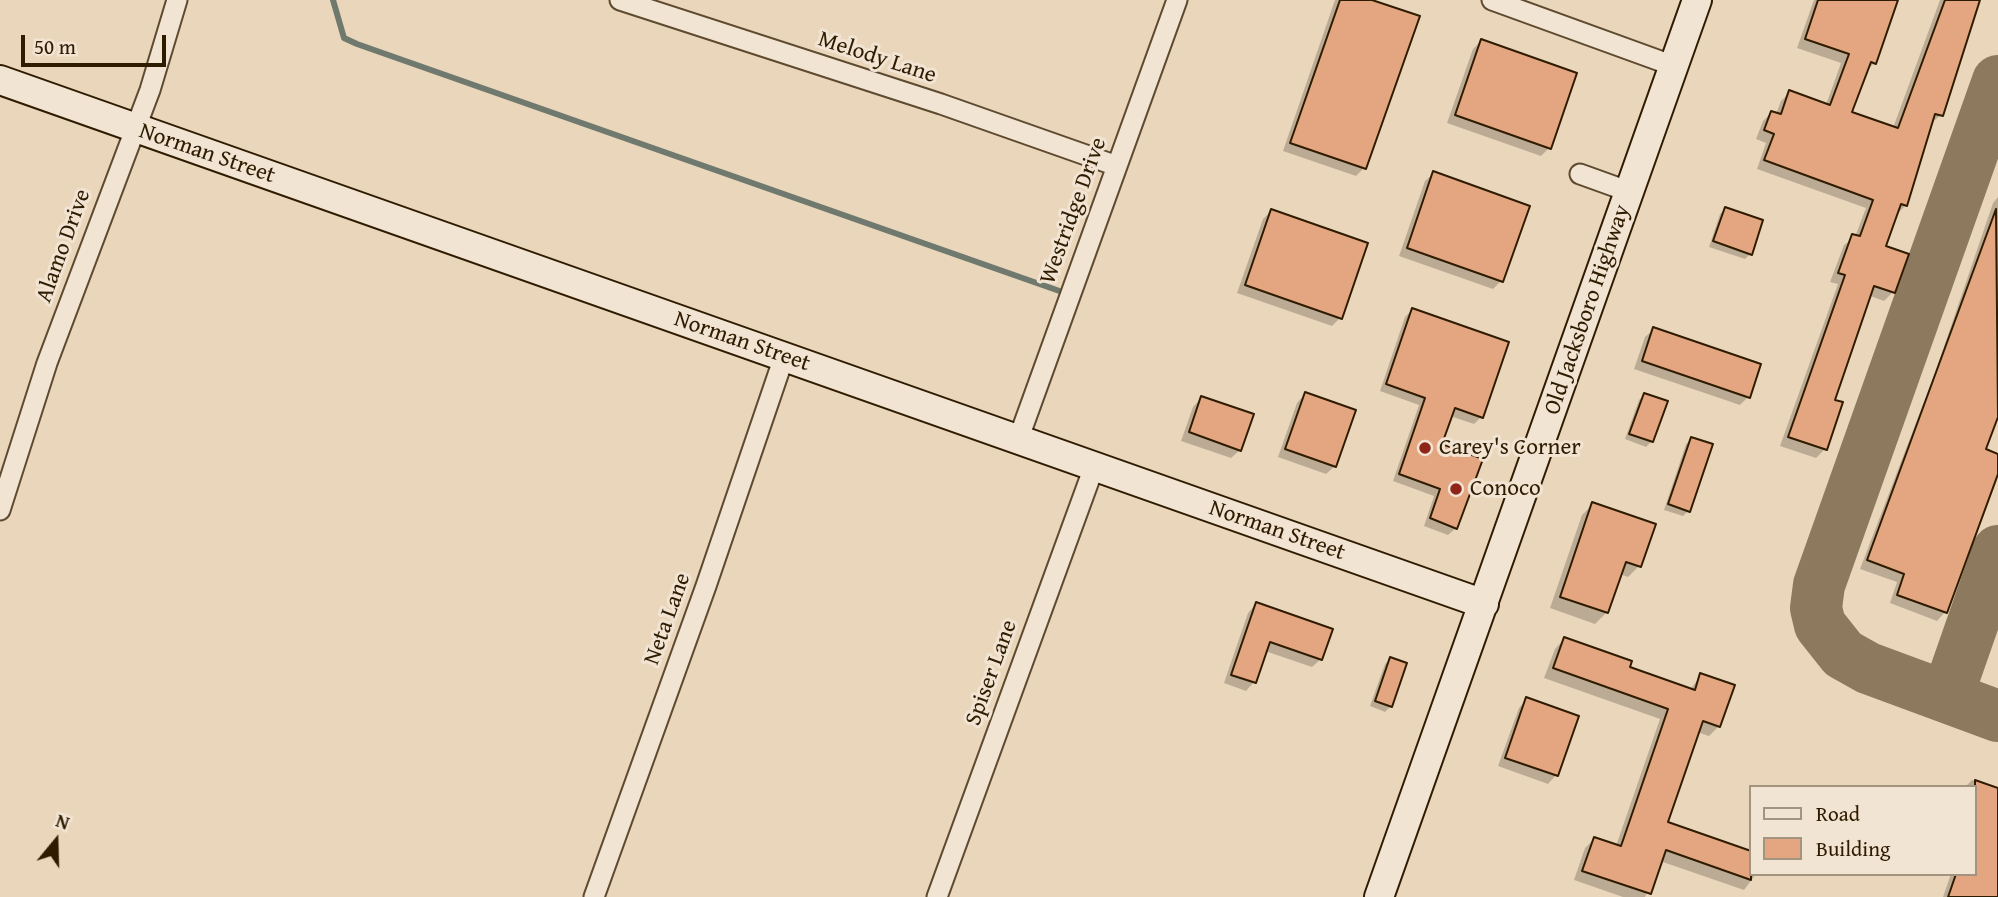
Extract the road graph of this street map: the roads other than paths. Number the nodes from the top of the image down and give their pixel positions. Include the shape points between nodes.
1 (177, 0) edge
2 (620, 0) edge
3 (1177, 0) edge
4 (1492, 0) edge
5 (1697, 0) edge
6 (1674, 66) junction
7 (0, 80) edge
8 (134, 128) junction
9 (1117, 166) junction
10 (1580, 174) dead end
11 (1630, 192) junction
12 (783, 357) junction
13 (1018, 440) junction
14 (1094, 467) junction
15 (0, 510) edge
16 (1484, 604) junction
17 (594, 897) edge
18 (936, 897) edge
19 (1379, 897) edge

1 - 8 street, Alamo Drive via 167,41
2 - 9 street, Melody Lane
3 - 9 street, Westridge Drive
4 - 6 street
5 - 6 street, Old Jacksboro Highway
6 - 11 street, Old Jacksboro Highway
7 - 8 street, Norman Street
8 - 12 street, Norman Street
8 - 15 street, Alamo Drive via 47,363
9 - 13 street, Westridge Drive
10 - 11 street
11 - 16 street, Old Jacksboro Highway
12 - 13 street, Norman Street
12 - 17 street, Neta Lane
13 - 14 street, Norman Street
14 - 16 street, Norman Street
14 - 18 street, Spiser Lane
16 - 19 street, Old Jacksboro Highway

